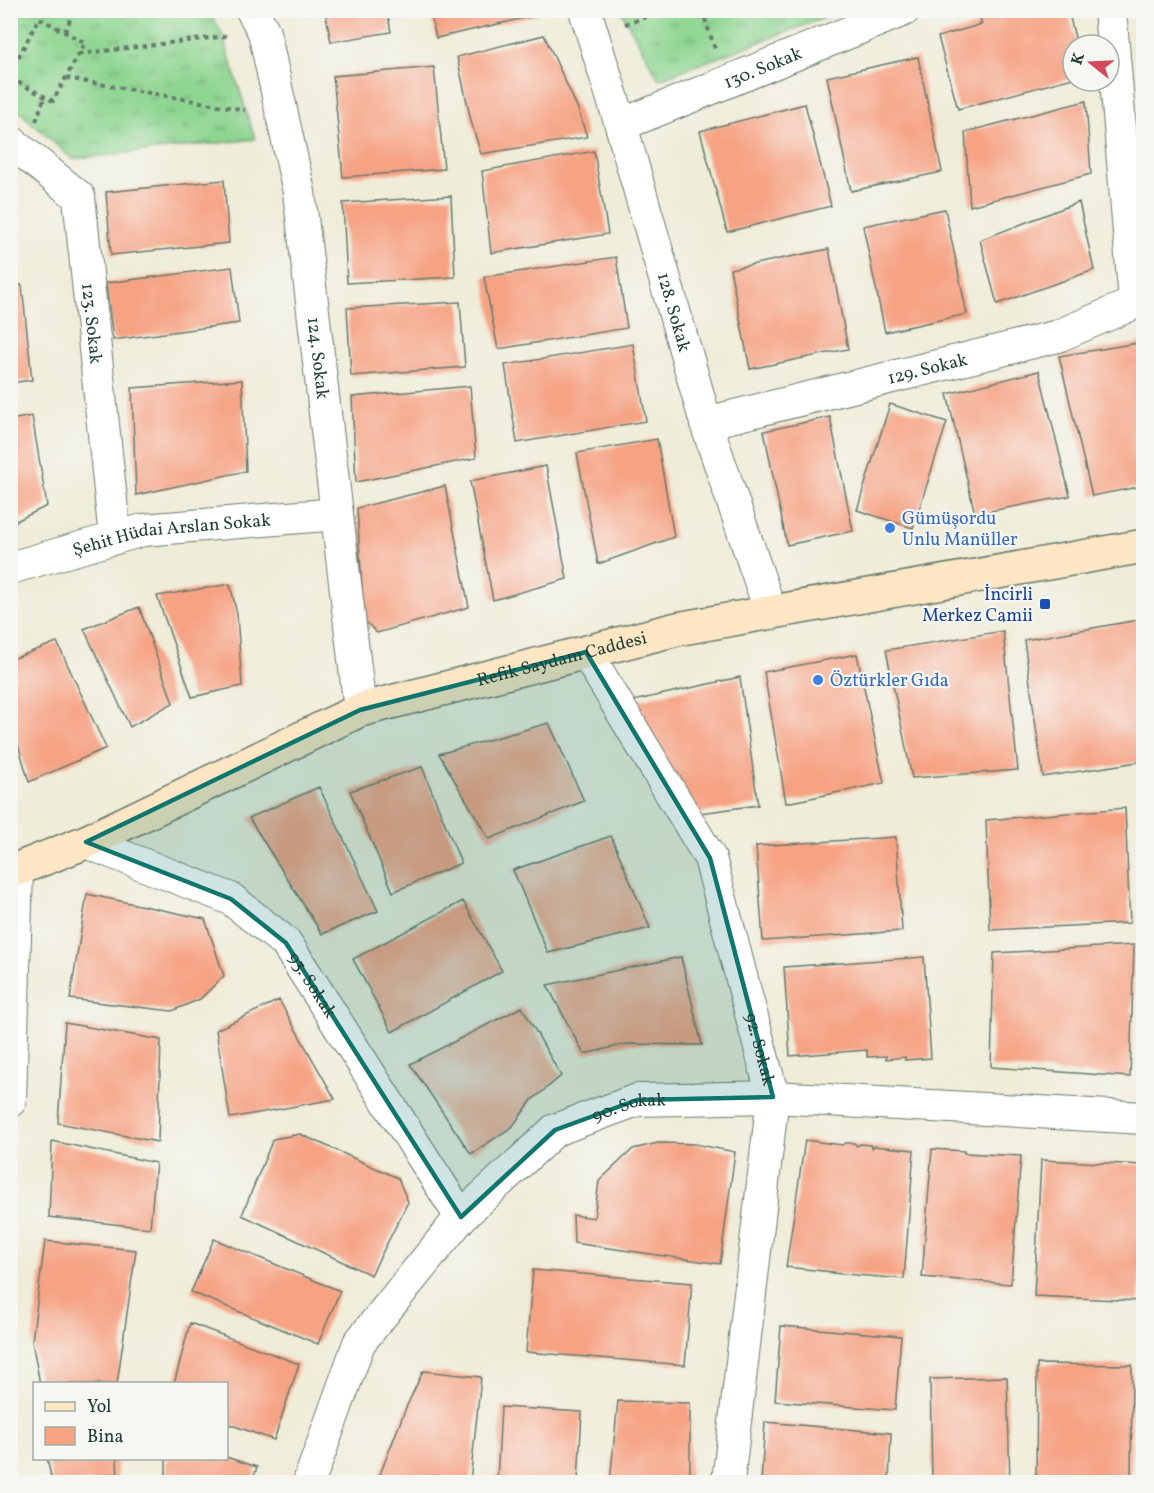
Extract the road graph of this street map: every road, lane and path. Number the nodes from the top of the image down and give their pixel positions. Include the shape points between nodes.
1 (74, 10) edge
2 (667, 10) edge
3 (702, 10) edge
4 (904, 10) edge
5 (1110, 10) edge
6 (258, 21) edge
7 (588, 22) edge
8 (65, 32) junction
9 (79, 54) junction
10 (10, 75) edge
11 (66, 78) junction
12 (727, 82) junction
13 (284, 117) junction
14 (621, 125) junction
15 (10, 141) edge
16 (1139, 301) edge
17 (706, 423) junction
18 (337, 514) junction
19 (115, 538) junction
20 (1143, 546) edge
21 (10, 568) edge
22 (771, 613) junction
23 (586, 652) junction
24 (360, 710) junction
25 (86, 842) junction
26 (14, 871) edge
27 (773, 1097) junction
28 (10, 1101) edge
29 (1143, 1118) edge
30 (461, 1217) junction
31 (309, 1482) edge
32 (728, 1482) edge

1 - 8 path
2 - 7 path
3 - 12 path
4 - 12 street, 130. Sokak
5 - 16 street
6 - 9 path
6 - 13 street, 124. Sokak
7 - 14 street, 128. Sokak
8 - 9 path via 85,43
8 - 10 path via 39,18
9 - 11 path
10 - 11 path via 54,101
11 - 13 path
12 - 14 street, 130. Sokak
13 - 18 street, 124. Sokak via 299,192
14 - 17 street, 128. Sokak
15 - 19 street, 123. Sokak via 79,197
16 - 17 street, 129. Sokak via 1058,336
17 - 22 street, 128. Sokak
18 - 19 street, Şehit Hüdai Arslan Sokak via 143,531
18 - 24 street, 124. Sokak
19 - 21 street, Şehit Hüdai Arslan Sokak
20 - 22 street, Refik Saydam Caddesi
22 - 23 street, Refik Saydam Caddesi via 677,629
23 - 24 street, Refik Saydam Caddesi
23 - 27 street, 92. Sokak via 710,858
24 - 25 street, Refik Saydam Caddesi
25 - 26 street, Refik Saydam Caddesi
25 - 30 street, 93. Sokak via 231,899 286,943
26 - 28 street
27 - 29 street, 90. Sokak
27 - 30 street, 90. Sokak via 637,1100 555,1130
27 - 32 street, 92. Sokak
30 - 31 street, 90. Sokak via 359,1343

